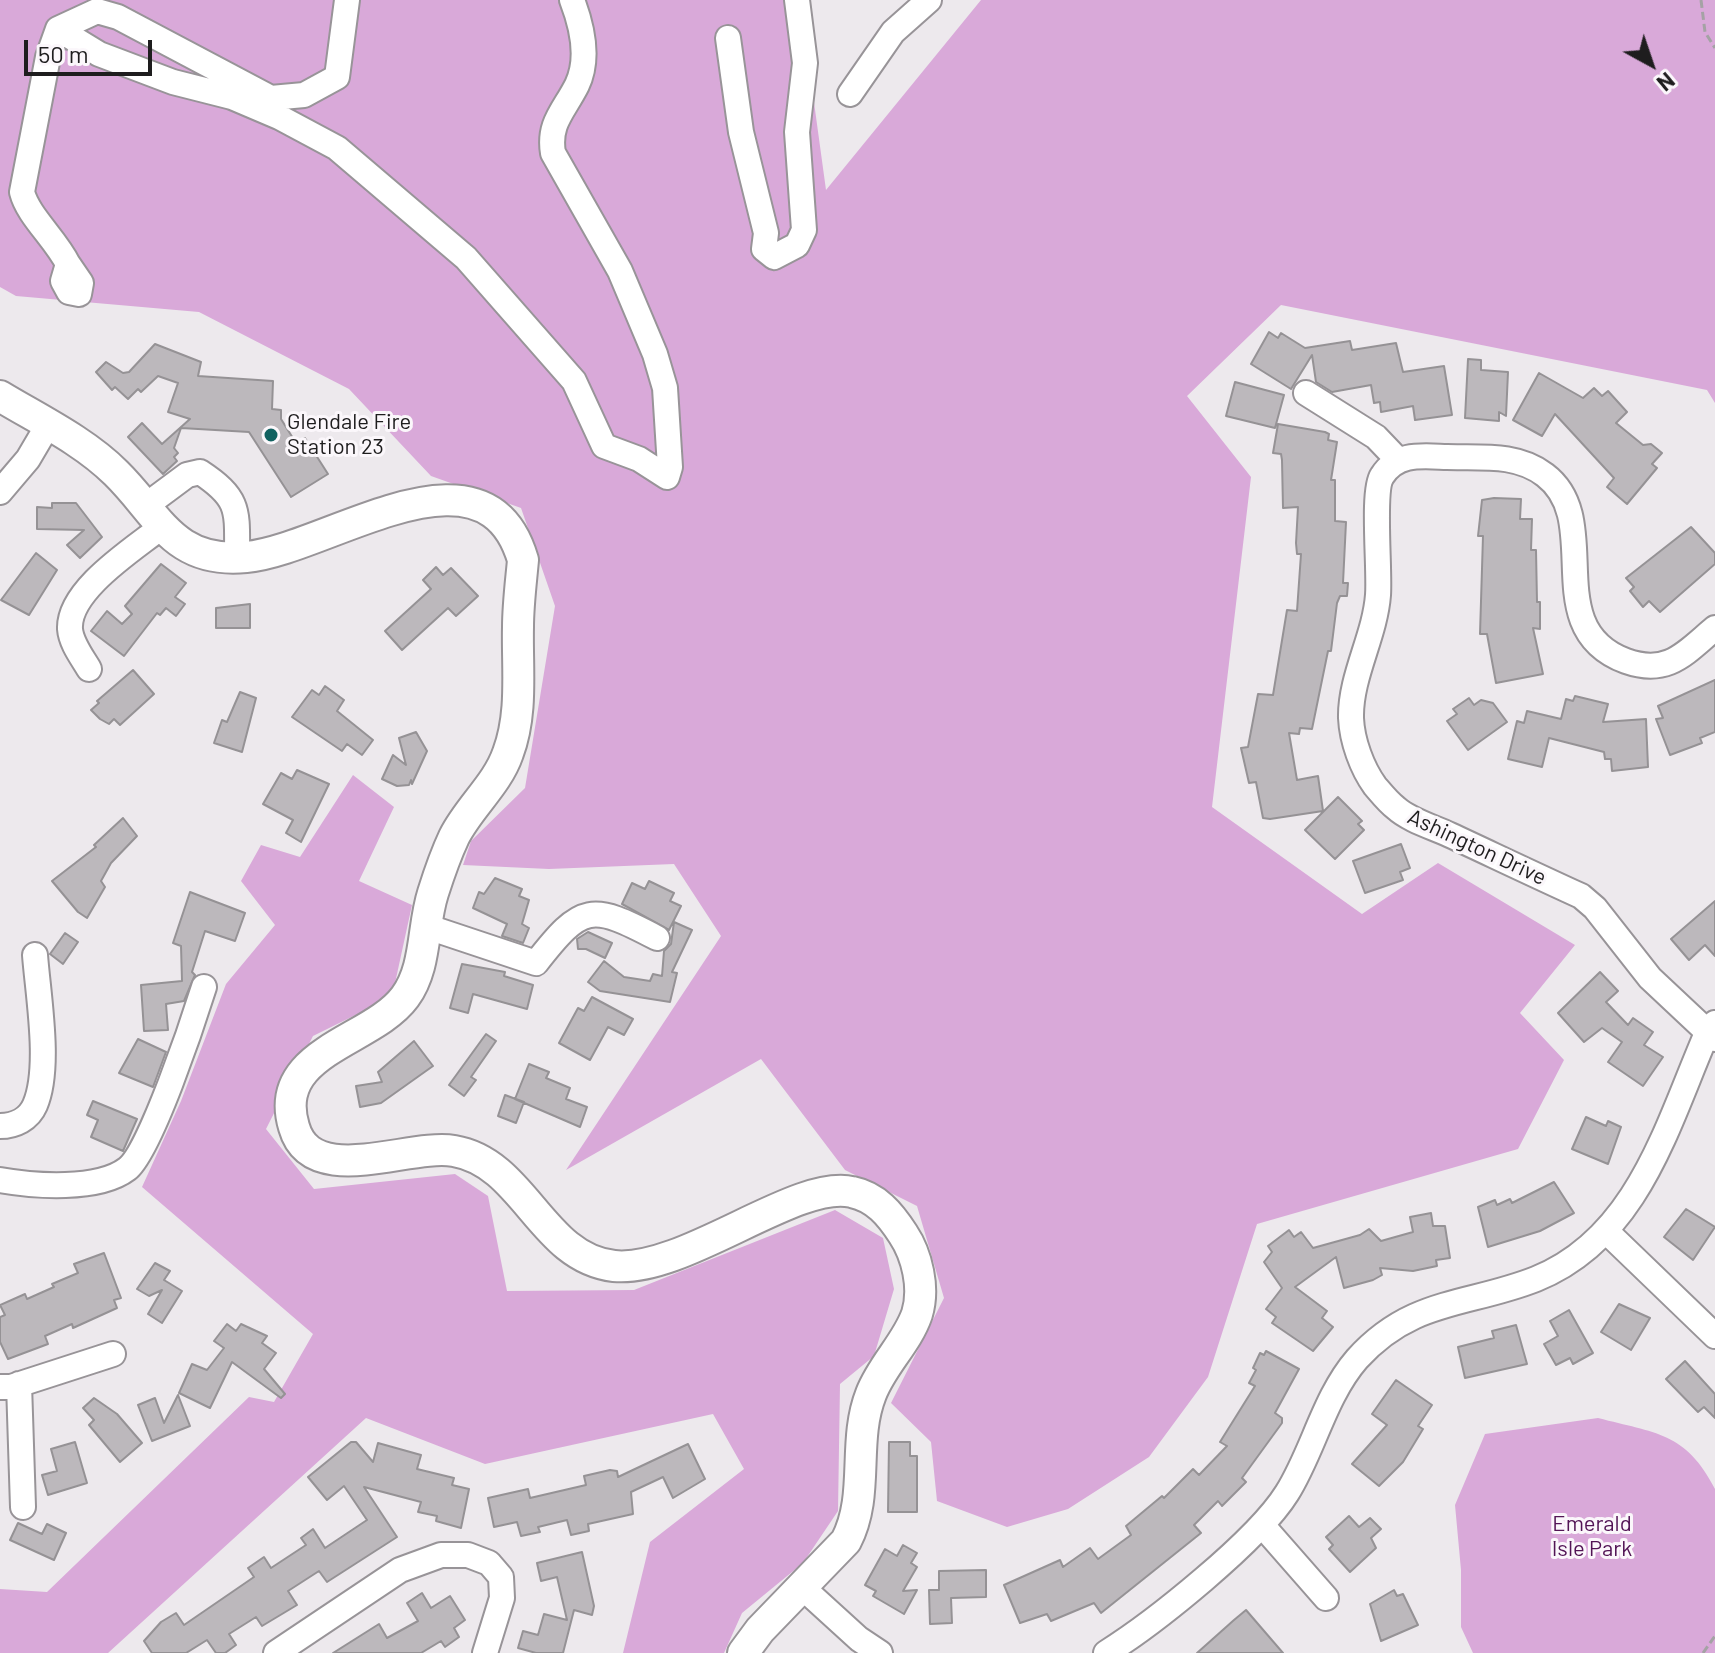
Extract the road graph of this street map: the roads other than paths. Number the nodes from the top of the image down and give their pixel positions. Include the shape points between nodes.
1 (347, 0) edge
2 (572, 0) edge
3 (797, 0) edge
4 (929, 0) edge
5 (58, 29) junction
6 (728, 38) dead end
7 (850, 94) dead end
8 (68, 264) dead end
9 (1306, 393) dead end
10 (0, 396) edge
11 (48, 425) junction
12 (1398, 460) junction
13 (0, 492) edge
14 (152, 518) junction
15 (237, 557) junction
16 (1715, 628) edge
17 (89, 669) dead end
18 (425, 926) junction
19 (657, 938) dead end
20 (35, 955) dead end
21 (204, 987) dead end
22 (1712, 1032) edge
23 (0, 1126) edge
24 (0, 1180) edge
25 (1607, 1232) junction
26 (1715, 1336) edge
27 (113, 1354) dead end
28 (10, 1386) edge
29 (23, 1507) dead end
30 (1262, 1525) junction
31 (803, 1588) junction
32 (1326, 1598) dead end
33 (276, 1653) edge
34 (485, 1653) edge
35 (743, 1653) edge
36 (880, 1653) edge
37 (1106, 1653) edge

1 - 5 street via 337,77 304,95 271,98 118,17 97,11
2 - 5 street via 584,49 579,82 550,135 553,153 620,271 655,354 665,388 667,477 604,446 574,381 466,258 337,148 232,97 99,54
3 - 6 street via 805,63 797,132 804,230 797,245 774,257 764,249 766,233 741,132
4 - 7 street via 893,32
5 - 8 street via 22,192 26,206 54,237
9 - 12 street via 1376,437
10 - 11 main road
11 - 13 street
11 - 14 main road via 116,472
12 - 16 street via 1517,459 1546,475 1565,495 1573,532 1576,602 1587,628 1609,654 1644,667 1674,663
12 - 22 street, Ashington Drive via 1379,479 1375,500 1378,597 1351,718 1357,751 1374,784 1397,810 1581,896 1650,978
14 - 15 main road via 184,545
14 - 15 street via 187,475 200,472 223,487 236,505
14 - 17 street via 75,607 70,628
15 - 18 main road via 277,552 395,508 443,500 487,508 518,543 523,560 516,726 496,777 455,836
18 - 19 street via 536,963 564,928 594,913 616,916
18 - 31 main road via 418,973 406,995 392,1011 317,1057 299,1079 291,1103 294,1129 317,1156 333,1161 454,1151 504,1178 546,1229 583,1258 616,1266 698,1246 838,1190 873,1200 906,1239 919,1271 918,1310 872,1389 859,1437 859,1511 846,1541
20 - 23 street via 41,1079 35,1106 23,1121
21 - 24 street via 187,1042 129,1168 103,1181 32,1186
22 - 25 street via 1646,1174
25 - 26 street
25 - 30 street via 1570,1262 1535,1279 1443,1303 1408,1318 1378,1340 1342,1381 1286,1495
27 - 28 street
28 - 29 street
30 - 32 street
30 - 37 street via 1141,1630
31 - 35 main road
31 - 36 street
33 - 34 street via 400,1570 441,1555 489,1563 501,1577 502,1598

